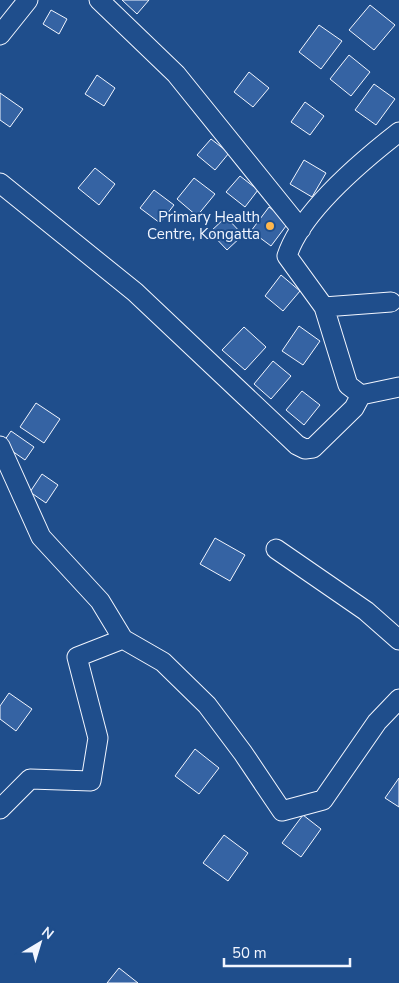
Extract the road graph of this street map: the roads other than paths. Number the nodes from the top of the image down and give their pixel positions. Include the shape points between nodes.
1 (28, 0) edge
2 (99, 0) edge
3 (0, 35) edge
4 (399, 132) edge
5 (0, 183) edge
6 (301, 229) junction
7 (391, 302) dead end
8 (324, 308) junction
9 (399, 388) edge
10 (361, 395) junction
11 (0, 446) edge
12 (276, 550) dead end
13 (123, 639) junction
14 (399, 640) edge
15 (399, 699) edge
16 (0, 809) edge

1 - 3 street
2 - 6 street via 176,74
4 - 6 street via 367,157
5 - 10 street via 136,292 298,445 305,449 313,448 322,441 354,408
6 - 8 street via 287,256
7 - 8 street
8 - 10 street via 348,385
9 - 10 street
11 - 13 street via 41,537 100,601
12 - 14 street via 366,611
13 - 15 street via 163,662 207,705 282,811 323,800 377,722
13 - 16 street via 77,656 98,738 91,781 30,779

